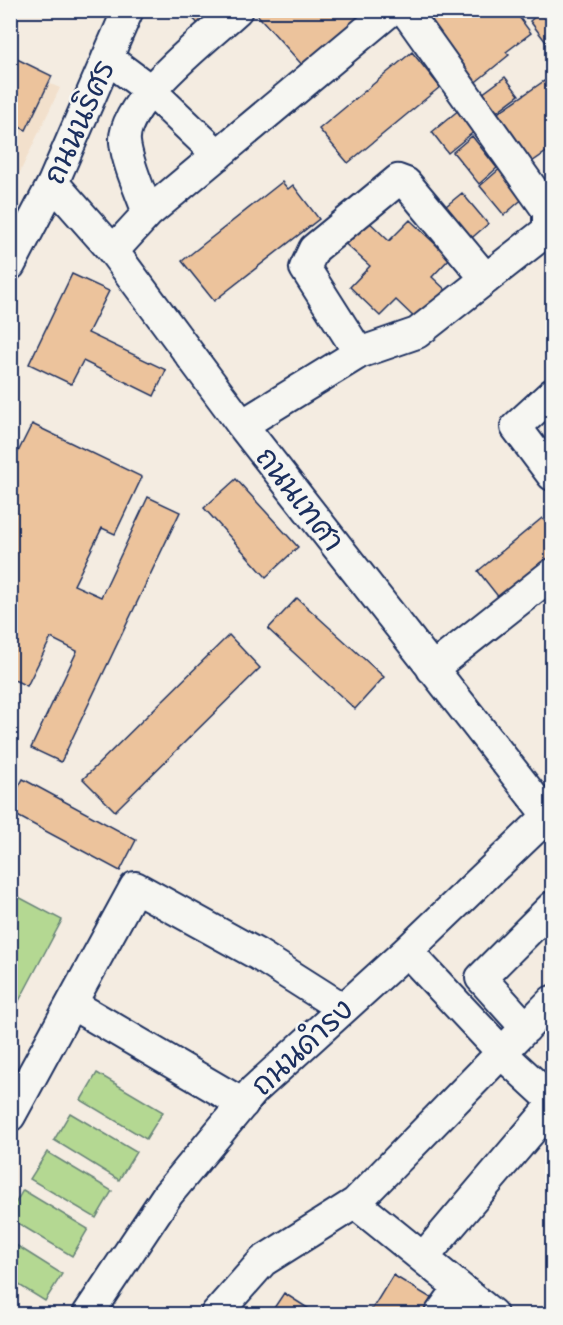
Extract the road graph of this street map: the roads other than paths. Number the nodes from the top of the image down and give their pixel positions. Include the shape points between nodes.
1 (128, 10) edge
2 (237, 10) edge
3 (391, 10) edge
4 (405, 10) edge
5 (107, 58) junction
6 (150, 90) junction
7 (218, 155) junction
8 (53, 183) junction
9 (148, 213) junction
10 (113, 251) junction
11 (10, 265) edge
12 (486, 279) junction
13 (359, 354) junction
14 (552, 394) edge
15 (242, 425) junction
16 (552, 475) edge
17 (552, 574) edge
18 (432, 669) junction
19 (550, 814) edge
20 (552, 907) edge
21 (407, 951) junction
22 (552, 1000) edge
23 (72, 1004) junction
24 (342, 1008) junction
25 (526, 1028) junction
26 (503, 1053) junction
27 (552, 1100) edge
28 (243, 1104) junction
29 (552, 1106) edge
30 (10, 1116) edge
31 (355, 1203) junction
32 (423, 1258) junction
33 (459, 1288) junction
34 (88, 1314) edge
35 (216, 1314) edge
36 (440, 1314) edge
37 (492, 1314) edge

1 - 5 street, ถนนนริศร
2 - 6 street
3 - 7 street
4 - 12 street via 548,211 548,230
5 - 6 street
5 - 8 street, ถนนนริศร
6 - 7 street
6 - 9 street via 134,112 124,141
7 - 9 street
8 - 10 street, ถนนเทศา
8 - 11 street, ถนนนริศร
9 - 10 street
10 - 15 street, ถนนเทศา
12 - 13 street via 417,333
12 - 13 street via 406,183 398,180 314,249 305,268
13 - 15 street
14 - 16 street via 516,427
15 - 18 street, ถนนเทศา
17 - 18 street
18 - 19 street, ถนนเทศา
19 - 21 street, ถนนดำรง
20 - 25 street via 481,978
21 - 24 street, ถนนดำรง
21 - 26 street
22 - 25 street
23 - 24 street via 135,887 257,954
23 - 28 street
23 - 30 street
24 - 28 street, ถนนดำรง
25 - 26 street
26 - 27 street
26 - 31 street
28 - 34 street, ถนนดำรง via 168,1194
29 - 32 street
31 - 32 street
31 - 35 street via 263,1261
32 - 33 street
33 - 36 street
33 - 37 street

